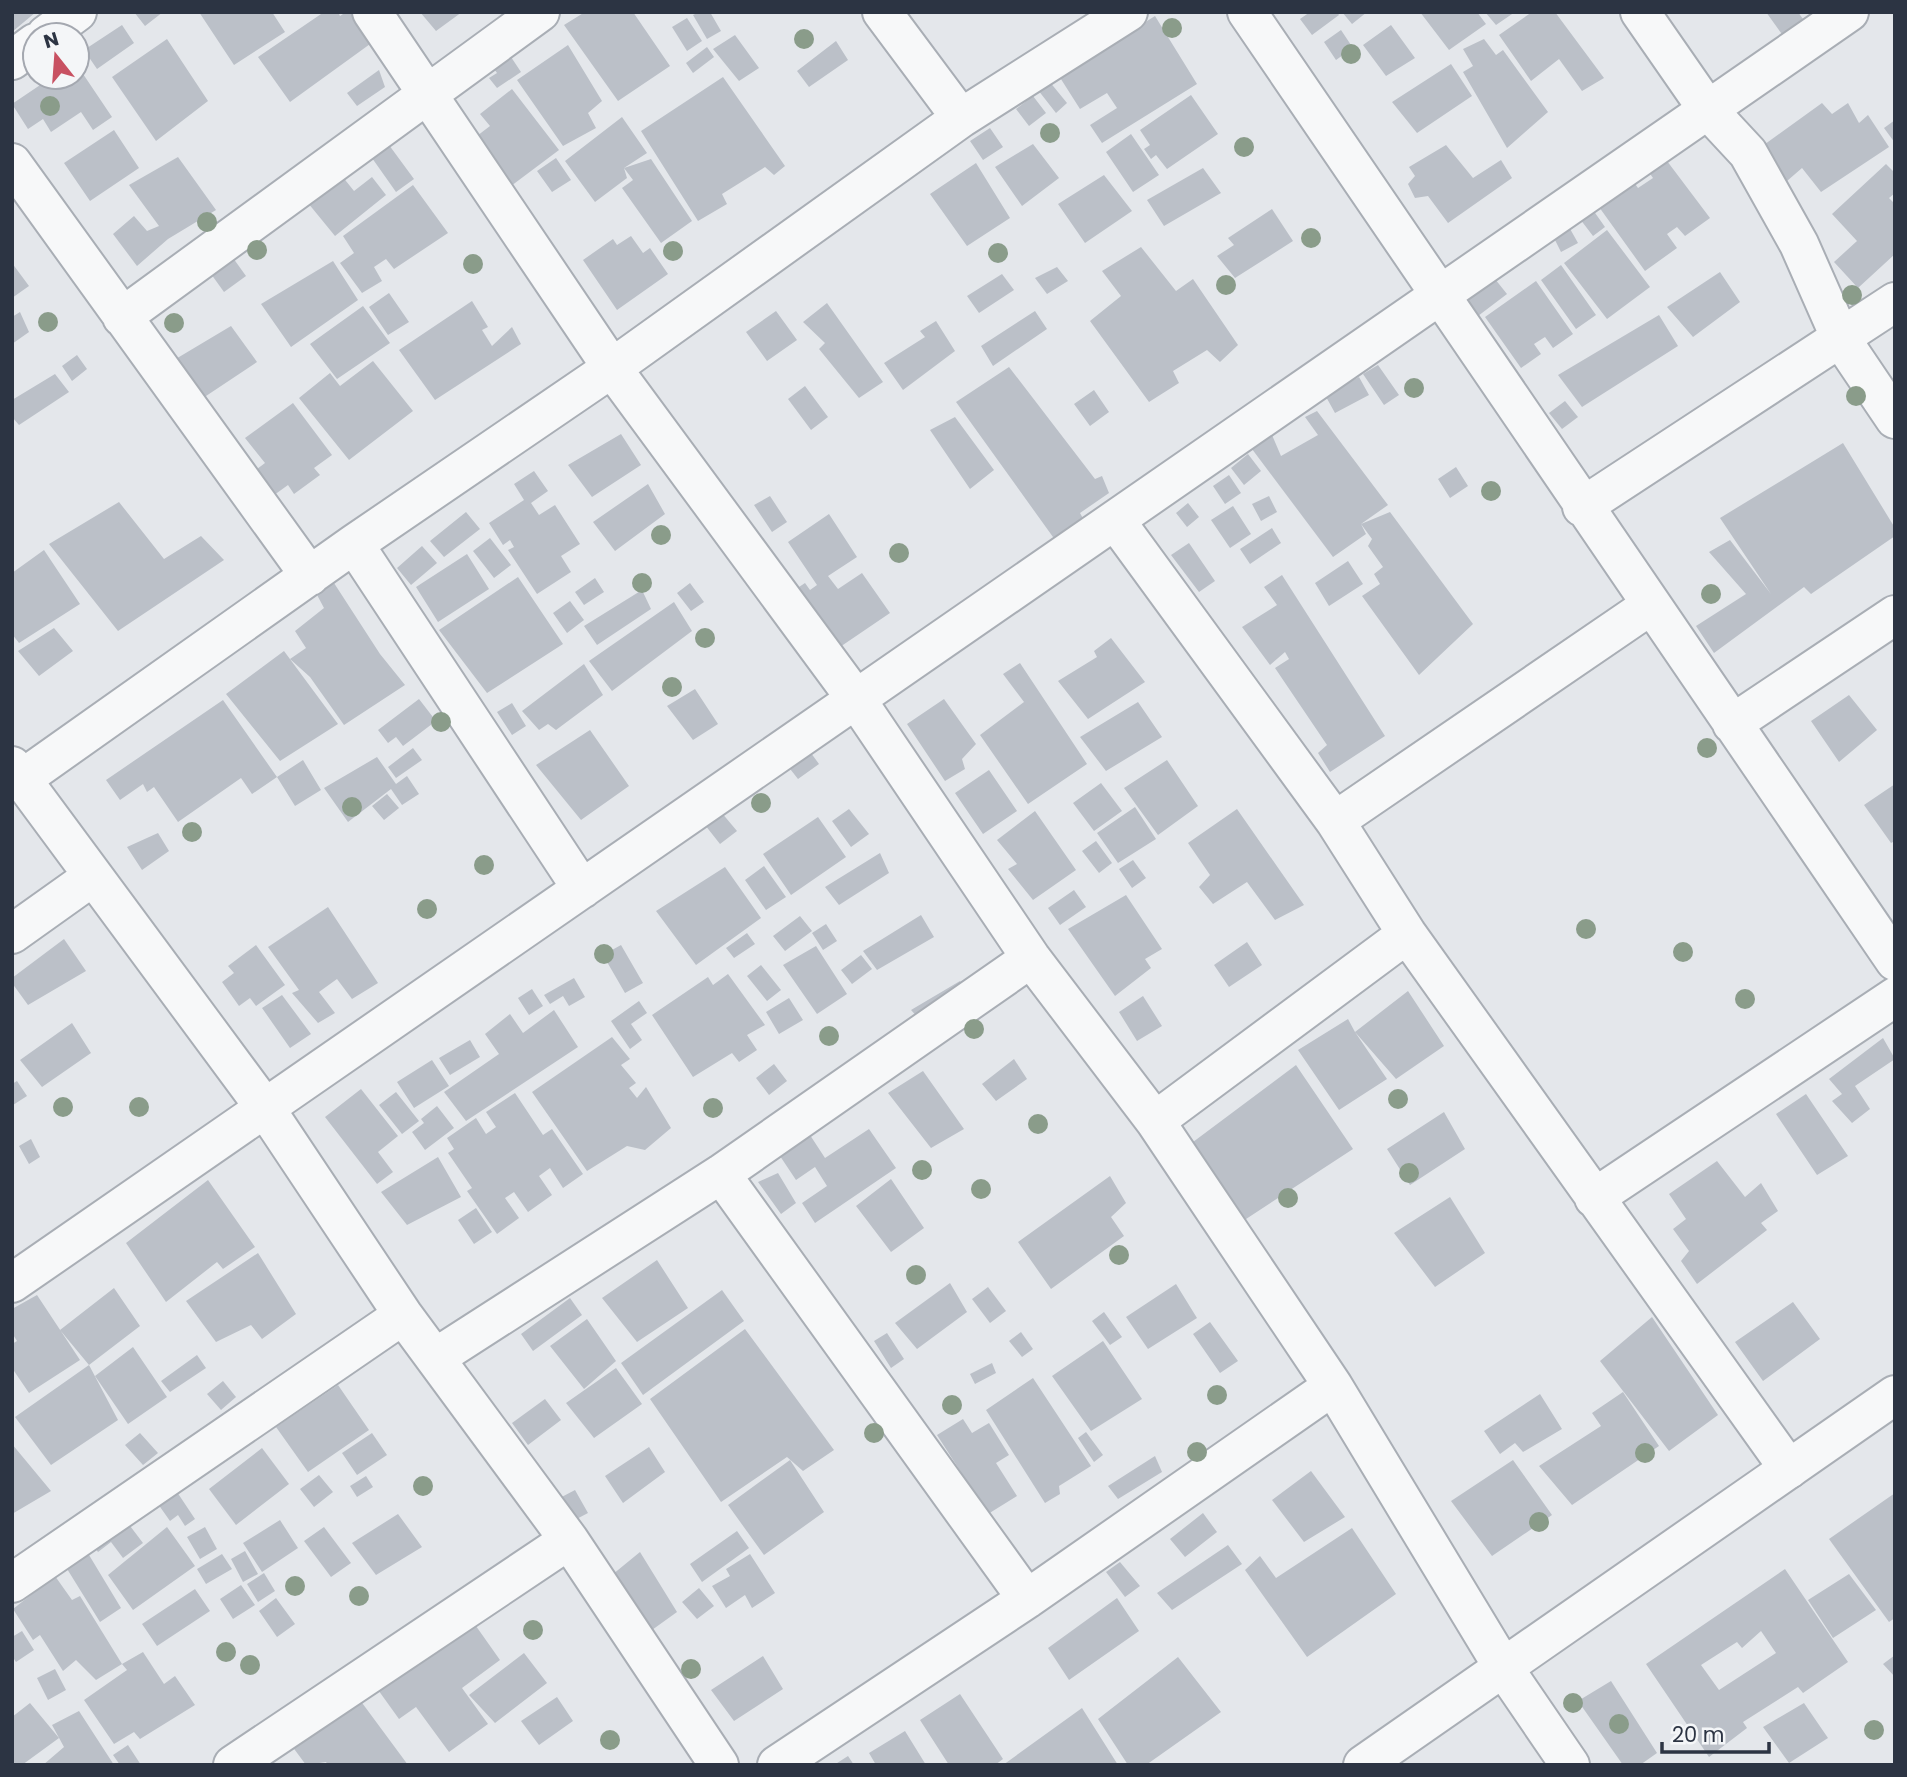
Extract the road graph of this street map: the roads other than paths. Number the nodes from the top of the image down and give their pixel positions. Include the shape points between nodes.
1 (372, 12) edge
2 (540, 12) edge
3 (882, 12) edge
4 (1128, 12) edge
5 (1247, 12) edge
6 (1640, 12) edge
7 (1849, 12) edge
8 (428, 93) junction
9 (1708, 110) junction
10 (961, 118) junction
11 (12, 163) edge
12 (1439, 296) junction
13 (1895, 302) edge
14 (122, 317) junction
15 (1841, 339) junction
16 (612, 368) junction
17 (1895, 419) edge
18 (1582, 507) junction
19 (1115, 520) junction
20 (354, 544) junction
21 (310, 576) junction
22 (1651, 605) junction
23 (1895, 615) edge
24 (856, 699) junction
25 (1732, 724) junction
26 (17, 773) edge
27 (1335, 821) junction
28 (92, 877) junction
29 (582, 889) junction
30 (12, 934) edge
31 (1407, 934) junction
32 (1031, 958) junction
33 (1895, 961) edge
34 (1895, 997) edge
35 (265, 1108) junction
36 (1155, 1121) junction
37 (721, 1174) junction
38 (1594, 1198) junction
39 (12, 1283) edge
40 (403, 1315) junction
41 (435, 1359) junction
42 (1333, 1385) junction
43 (1895, 1395) edge
44 (1788, 1469) junction
45 (569, 1541) junction
46 (12, 1583) edge
47 (1027, 1599) junction
48 (1503, 1667) junction
49 (233, 1765) edge
50 (719, 1765) edge
51 (777, 1765) edge
52 (1363, 1765) edge
53 (1570, 1765) edge

1 - 8 street
2 - 8 street
3 - 10 street
4 - 10 street
5 - 12 street
6 - 9 street
7 - 9 street
8 - 14 street
8 - 16 street
9 - 12 street
9 - 15 street via 1748,153 1799,244
10 - 16 street
11 - 14 street
12 - 18 street
12 - 19 street
13 - 15 street
14 - 21 street
15 - 17 street
15 - 18 street
16 - 20 street
16 - 24 street
18 - 22 street
19 - 24 street
19 - 27 street
20 - 21 street
20 - 29 street
21 - 26 street
22 - 25 street
22 - 27 street
23 - 25 street
24 - 29 street
24 - 32 street
25 - 33 street
26 - 28 street
27 - 31 street
28 - 30 street
28 - 35 street
29 - 35 street
31 - 36 street
31 - 38 street
32 - 36 street
32 - 37 street
34 - 38 street
35 - 39 street
35 - 40 street
36 - 42 street
37 - 41 street
37 - 47 street
38 - 44 street
40 - 41 street
40 - 46 street
41 - 45 street
42 - 47 street
42 - 48 street
43 - 44 street
44 - 48 street
45 - 49 street
45 - 50 street
47 - 51 street
48 - 52 street
48 - 53 street

